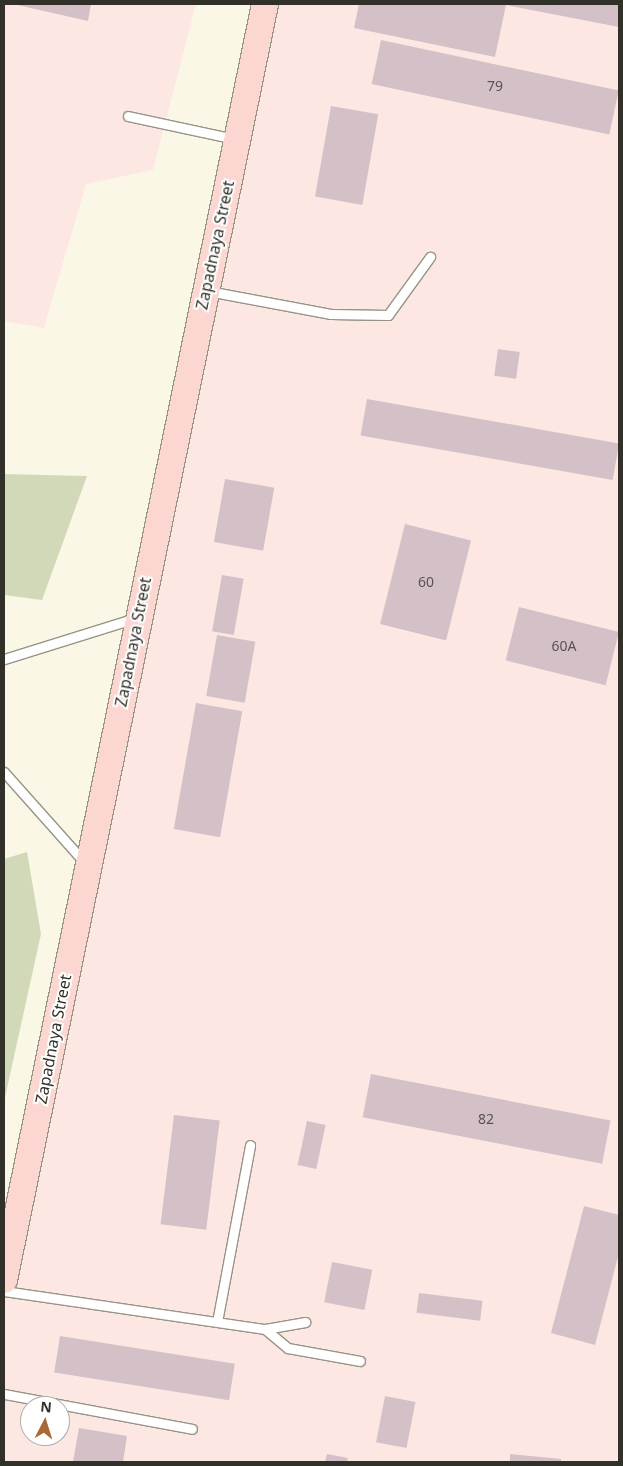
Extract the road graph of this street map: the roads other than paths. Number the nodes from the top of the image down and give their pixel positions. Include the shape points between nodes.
1 (265, 4) edge
2 (128, 116) dead end
3 (237, 140) junction
4 (430, 257) dead end
5 (206, 291) junction
6 (138, 617) junction
7 (4, 659) edge
8 (4, 772) edge
9 (88, 866) junction
10 (250, 1145) dead end
11 (4, 1280) edge
12 (4, 1291) edge
13 (217, 1322) junction
14 (304, 1322) dead end
15 (265, 1328) junction
16 (360, 1361) dead end
17 (4, 1394) edge
18 (192, 1429) dead end

1 - 3 main road, Zapadnaya Street
2 - 3 lane
3 - 5 main road, Zapadnaya Street
4 - 5 lane via 388,315 331,314
5 - 6 main road, Zapadnaya Street
6 - 7 lane
6 - 9 main road, Zapadnaya Street
8 - 9 lane
9 - 11 main road, Zapadnaya Street
10 - 13 lane
12 - 13 lane
13 - 15 lane
14 - 15 lane
15 - 16 lane via 288,1348
17 - 18 lane

